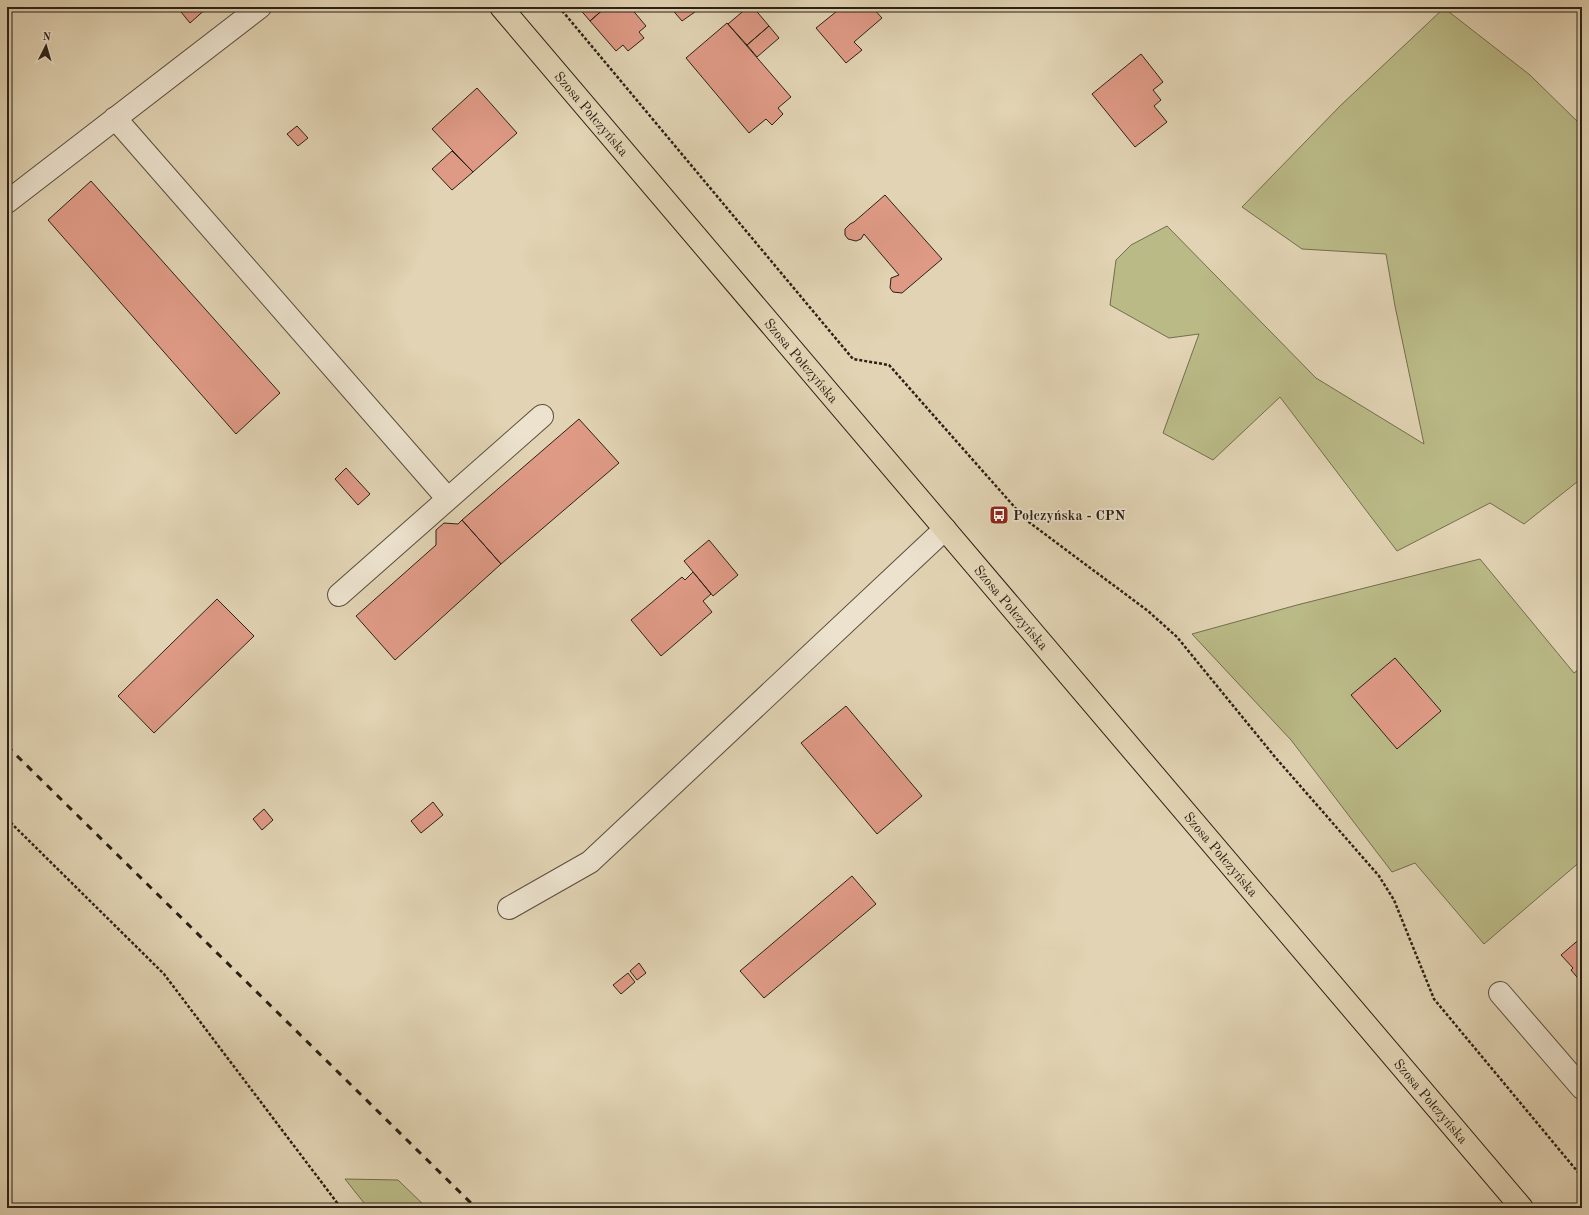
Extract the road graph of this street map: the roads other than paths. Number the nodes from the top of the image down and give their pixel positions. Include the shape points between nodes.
1 (260, 7) edge
2 (501, 7) edge
3 (114, 118) junction
4 (7, 202) edge
5 (542, 416) dead end
6 (448, 499) junction
7 (945, 529) junction
8 (339, 595) dead end
9 (509, 908) dead end
10 (1500, 993) dead end
11 (1582, 1088) edge
12 (1522, 1208) edge

1 - 3 street
2 - 7 main road, Szosa Połczyńska
3 - 4 street
3 - 6 street
5 - 6 street
6 - 8 street
7 - 9 street via 590,862
7 - 12 main road, Szosa Połczyńska
10 - 11 street

